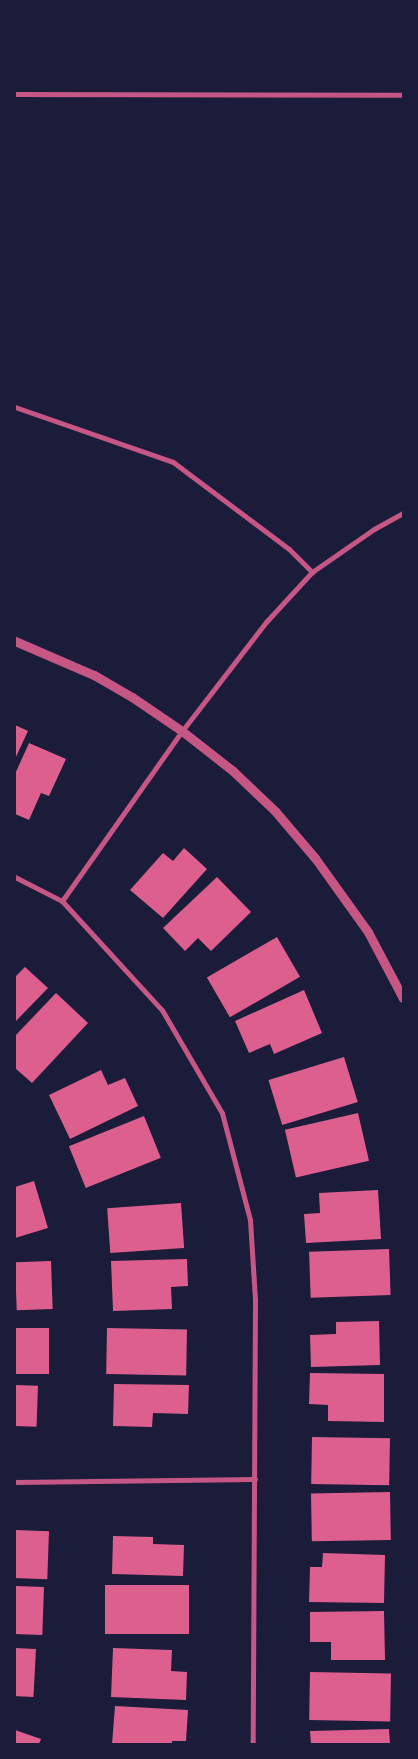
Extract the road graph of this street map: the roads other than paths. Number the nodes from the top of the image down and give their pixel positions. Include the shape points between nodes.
1 (15, 94) edge
2 (403, 95) edge
3 (15, 407) edge
4 (403, 513) edge
5 (312, 572) junction
6 (15, 641) edge
7 (182, 731) junction
8 (15, 877) edge
9 (62, 901) junction
10 (403, 998) edge
11 (255, 1479) junction
12 (15, 1482) edge
13 (253, 1744) edge

1 - 2 street
3 - 5 street via 172,462 289,549
4 - 5 street
5 - 7 street via 266,622
6 - 7 street via 94,675
7 - 9 street
7 - 10 street via 233,771 275,811 315,858 368,932
8 - 9 street
9 - 11 street via 162,1010 222,1114 250,1220 255,1300
11 - 12 street
11 - 13 street

